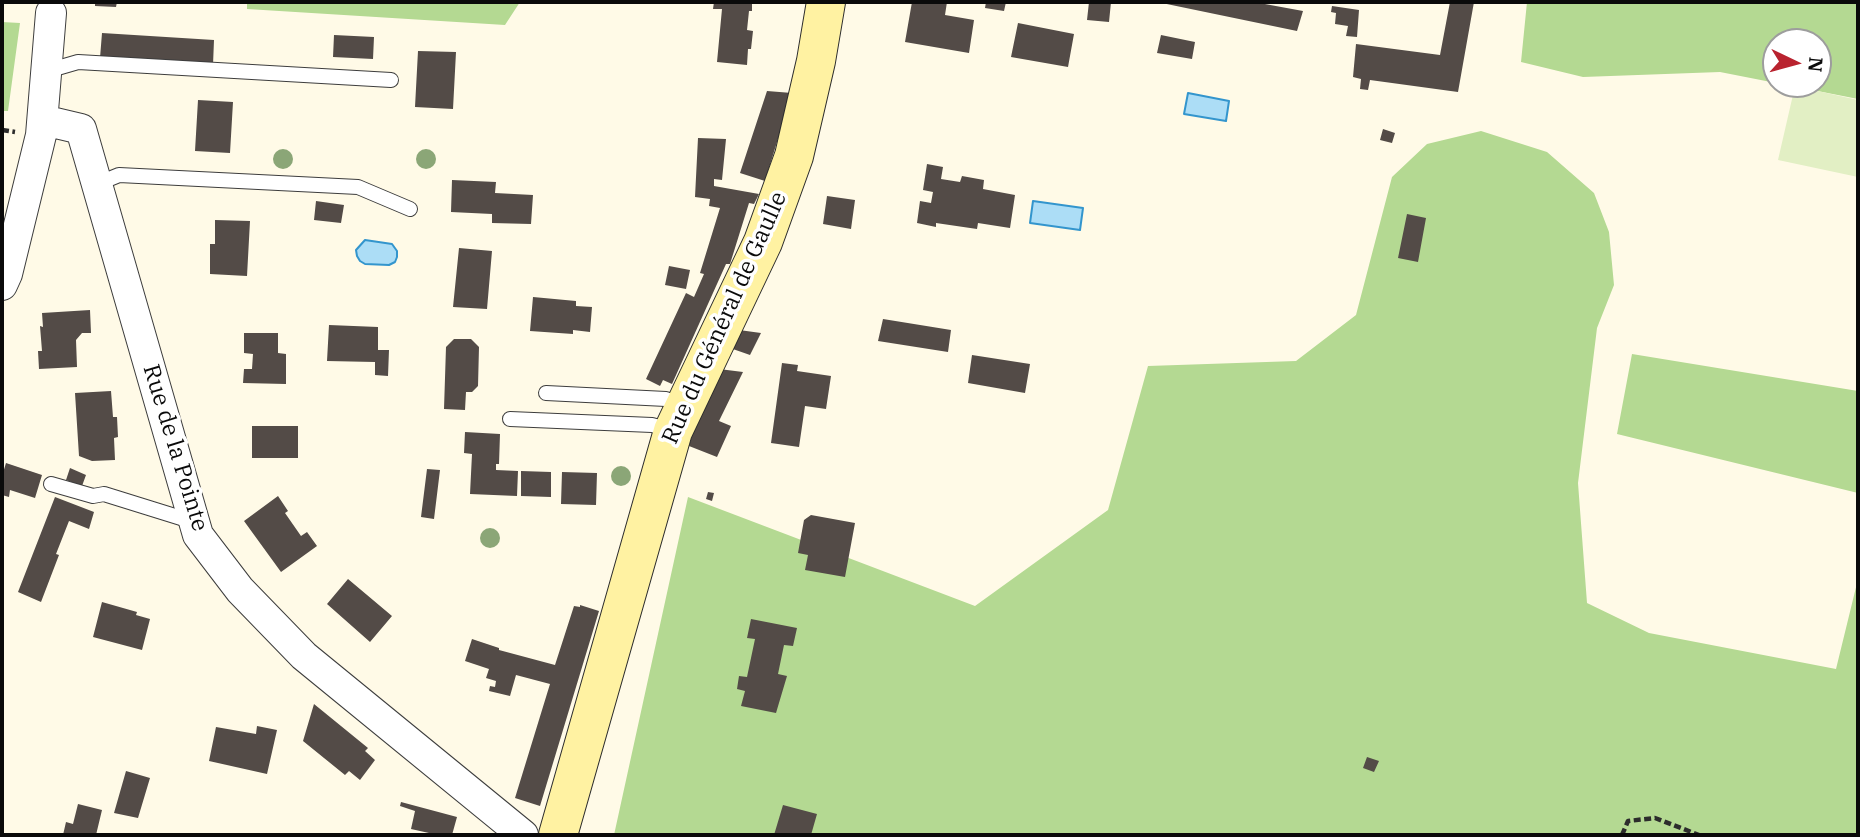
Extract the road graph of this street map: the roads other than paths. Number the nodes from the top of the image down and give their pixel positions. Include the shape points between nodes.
1 (826, 2) edge
2 (51, 7) edge
3 (47, 71) junction
4 (391, 80) dead end
5 (43, 120) junction
6 (97, 184) junction
7 (410, 209) dead end
8 (2, 285) edge
9 (546, 393) dead end
10 (679, 418) junction
11 (510, 419) dead end
12 (51, 484) dead end
13 (194, 522) junction
14 (523, 835) edge
15 (558, 835) edge

1 - 10 main road, Rue du Général de Gaulle via 794,156 763,242
2 - 3 street
3 - 4 lane via 78,62
3 - 5 street
5 - 6 street, Rue de la Pointe via 81,129
5 - 8 street
6 - 7 lane via 119,175 358,187
6 - 13 street, Rue de la Pointe
9 - 10 lane via 666,399
10 - 11 lane via 652,425
10 - 15 main road, Rue du Général de Gaulle
12 - 13 lane via 93,496 104,494
13 - 14 street, Rue de la Pointe via 198,535 240,590 304,656

